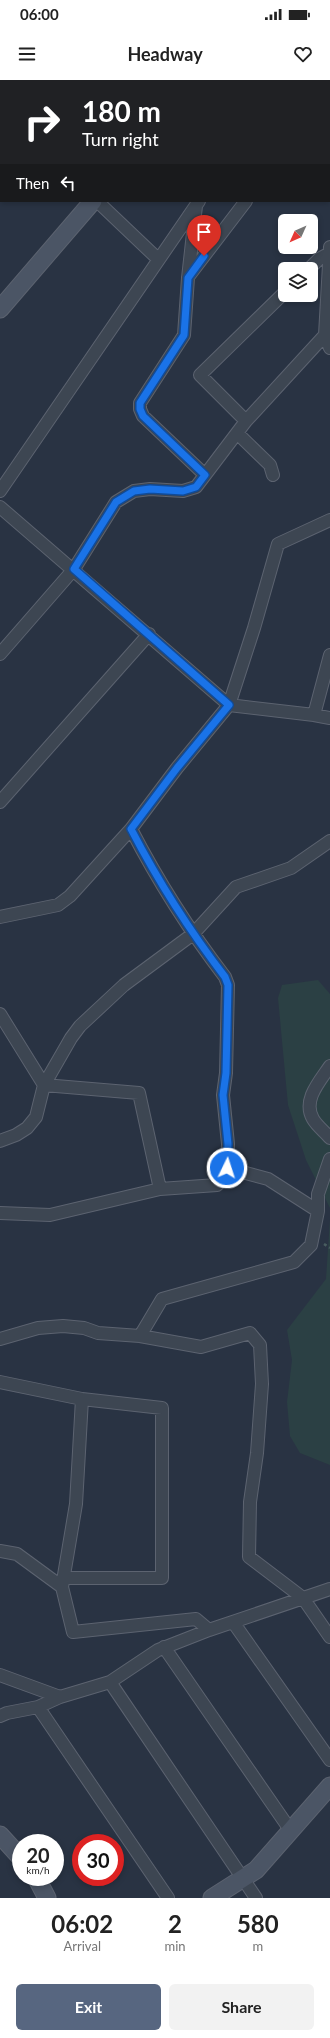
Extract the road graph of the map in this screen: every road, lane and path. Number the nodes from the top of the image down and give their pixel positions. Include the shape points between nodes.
1 (92, 202) edge
2 (98, 202) edge
3 (245, 202) edge
4 (197, 203) edge
5 (330, 247) edge
6 (330, 254) edge
7 (158, 259) junction
8 (317, 262) edge
9 (188, 278) junction
10 (278, 299) edge
11 (0, 309) edge
12 (325, 335) junction
13 (330, 348) edge
14 (246, 421) junction
15 (237, 433) junction
16 (205, 475) junction
17 (273, 475) dead end
18 (0, 491) edge
19 (0, 507) edge
20 (330, 520) edge
21 (74, 569) junction
22 (149, 634) junction
23 (0, 654) edge
24 (330, 655) edge
25 (229, 705) junction
26 (314, 715) junction
27 (330, 718) edge
28 (0, 802) edge
29 (131, 829) junction
30 (330, 841) edge
31 (0, 918) edge
32 (193, 934) junction
33 (0, 1014) edge
34 (330, 1066) edge
35 (44, 1085) junction
36 (330, 1138) edge
37 (0, 1141) edge
38 (330, 1159) edge
39 (227, 1168) junction
40 (160, 1189) junction
41 (318, 1211) junction
42 (0, 1213) edge
43 (140, 1336) junction
44 (0, 1339) edge
45 (0, 1382) edge
46 (82, 1399) junction
47 (0, 1551) edge
48 (62, 1583) junction
49 (330, 1589) edge
50 (302, 1598) junction
51 (233, 1622) junction
52 (210, 1630) junction
53 (330, 1637) edge
54 (164, 1648) junction
55 (0, 1675) edge
56 (110, 1682) junction
57 (60, 1697) junction
58 (38, 1707) junction
59 (0, 1716) edge
60 (330, 1760) edge
61 (330, 1786) edge
62 (291, 1831) junction
63 (0, 1834) edge
64 (12, 1848) edge
65 (243, 1879) junction
66 (41, 1886) edge
67 (48, 1898) edge
68 (168, 1898) edge
69 (212, 1898) edge
70 (256, 1898) edge

1 - 11 street
2 - 7 street
3 - 9 street
4 - 7 street
4 - 9 street
5 - 6 street
6 - 8 street
6 - 12 street
7 - 18 street
9 - 16 street via 184,335 140,403 140,409 143,416
10 - 14 street via 200,376
12 - 13 street
12 - 14 street
14 - 15 street
15 - 16 street
15 - 17 street via 270,465
16 - 21 street via 196,487 183,491 134,491 116,502
19 - 21 street
20 - 25 street via 278,544
21 - 22 street
21 - 23 street
22 - 25 street
22 - 28 street
24 - 26 street
25 - 26 street
25 - 29 street
26 - 27 street
29 - 31 street via 70,896 58,905
29 - 32 street via 150,866
30 - 32 street via 292,868 236,887
32 - 35 street via 124,985 80,1026
32 - 39 street via 225,977 228,985 223,1095 228,1144
33 - 35 street
34 - 36 street via 308,1105 313,1119
35 - 37 street via 36,1117 32,1123 16,1135
35 - 40 street via 139,1093
38 - 41 street via 318,1194
39 - 40 street via 217,1185
39 - 41 street via 268,1179
40 - 42 street via 50,1215
41 - 43 street via 311,1245 294,1262 162,1299
43 - 44 street via 98,1333 84,1328 63,1326 38,1328
43 - 50 street via 201,1348 250,1334 260,1345 262,1384 257,1453 250,1502 249,1557
45 - 46 street
46 - 48 street via 76,1504
46 - 48 street via 162,1408 162,1578
47 - 48 street via 17,1554
48 - 52 street via 74,1632 196,1619
49 - 50 street
50 - 51 street
50 - 53 street
51 - 52 street
51 - 60 street
52 - 54 street
54 - 56 street
54 - 62 street
55 - 57 street
56 - 57 street
56 - 65 street
57 - 58 street
58 - 59 street
58 - 68 street
61 - 62 street
62 - 65 street via 256,1870
63 - 64 street
65 - 69 street
65 - 70 street
66 - 67 street

